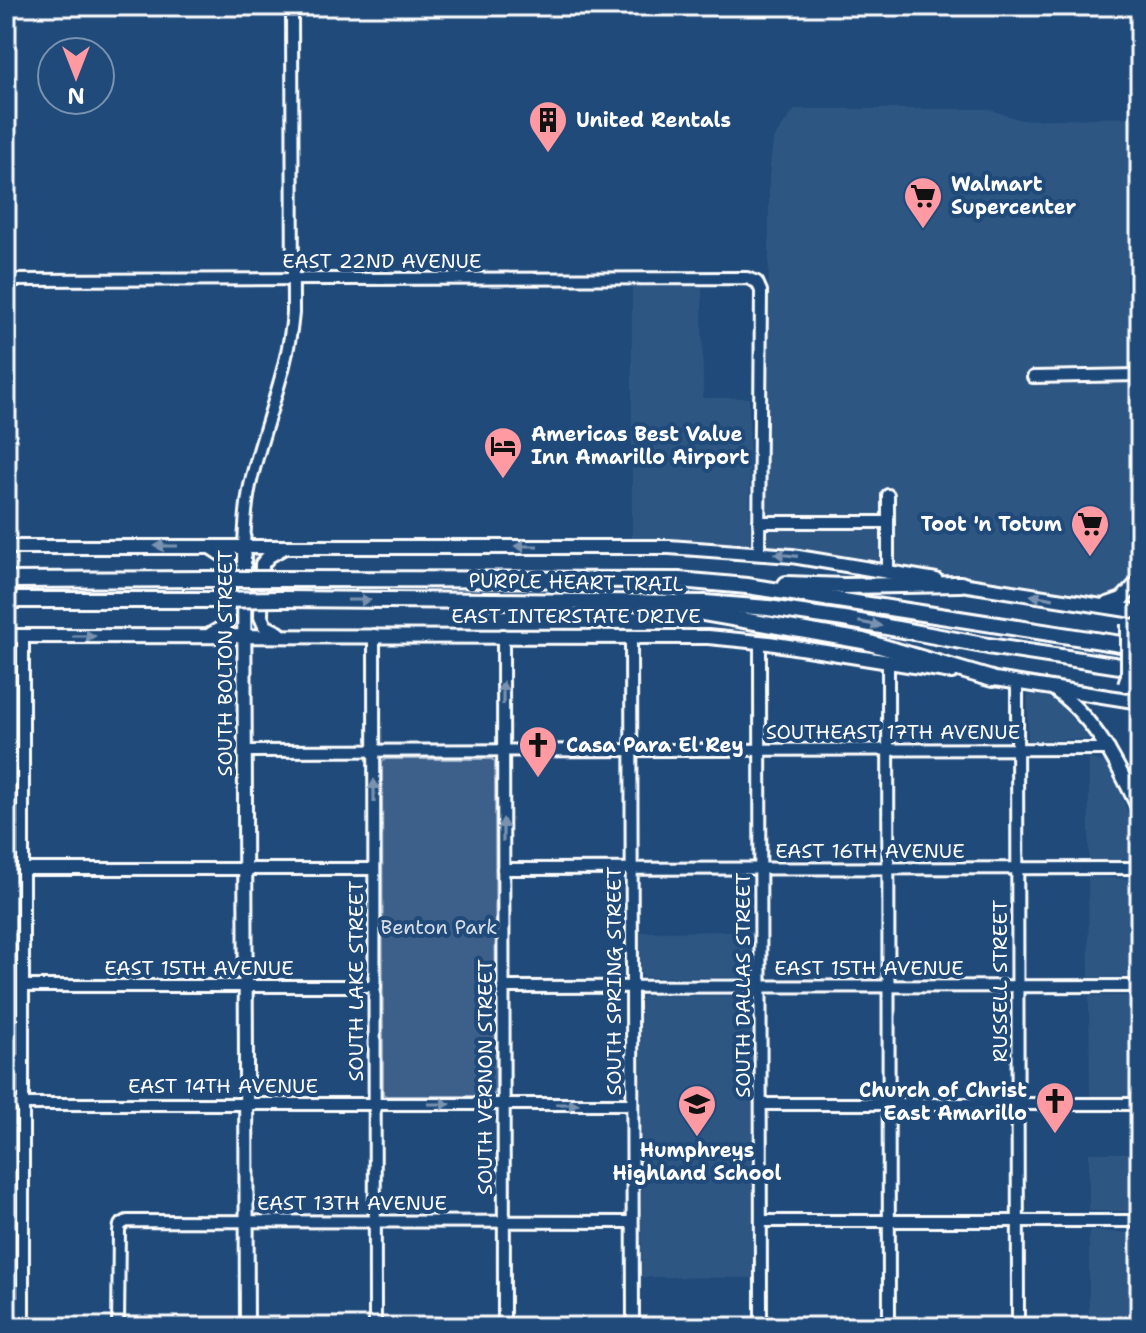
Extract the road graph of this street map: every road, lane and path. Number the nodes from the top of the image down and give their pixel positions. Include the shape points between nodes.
1 (292, 6) edge
2 (292, 279) junction
3 (6, 280) edge
4 (1140, 375) edge
5 (1033, 377) dead end
6 (888, 495) dead end
7 (759, 522) junction
8 (888, 522) junction
9 (208, 546) junction
10 (244, 546) junction
11 (286, 546) junction
12 (6, 547) edge
13 (759, 552) junction
14 (888, 572) junction
15 (6, 580) edge
16 (1140, 580) edge
17 (722, 584) junction
18 (961, 584) junction
19 (6, 600) edge
20 (610, 602) junction
21 (1098, 606) junction
22 (1120, 609) junction
23 (1140, 612) edge
24 (208, 635) junction
25 (283, 635) junction
26 (374, 635) junction
27 (503, 635) junction
28 (6, 636) edge
29 (23, 636) junction
30 (244, 636) junction
31 (631, 636) junction
32 (760, 642) junction
33 (1140, 647) edge
34 (888, 662) junction
35 (1140, 669) edge
36 (992, 679) junction
37 (1017, 682) junction
38 (1053, 688) junction
39 (1105, 696) junction
40 (1140, 702) edge
41 (1018, 749) junction
42 (1109, 749) junction
43 (889, 750) junction
44 (245, 751) junction
45 (374, 751) junction
46 (503, 751) junction
47 (631, 751) junction
48 (761, 751) junction
49 (1140, 811) edge
50 (1140, 868) edge
51 (23, 869) junction
52 (246, 869) junction
53 (374, 869) junction
54 (503, 869) junction
55 (632, 869) junction
56 (760, 869) junction
57 (890, 869) junction
58 (1018, 869) junction
59 (24, 986) junction
60 (246, 986) junction
61 (375, 986) junction
62 (631, 986) junction
63 (761, 986) junction
64 (890, 986) junction
65 (1018, 986) junction
66 (1140, 986) edge
67 (503, 987) junction
68 (6, 1104) edge
69 (23, 1104) junction
70 (246, 1104) junction
71 (375, 1104) junction
72 (503, 1104) junction
73 (632, 1104) junction
74 (761, 1104) junction
75 (890, 1104) junction
76 (1018, 1104) junction
77 (1140, 1104) edge
78 (375, 1221) junction
79 (504, 1221) junction
80 (761, 1221) junction
81 (889, 1221) junction
82 (1140, 1221) edge
83 (246, 1222) junction
84 (632, 1222) junction
85 (1018, 1222) junction
86 (23, 1327) edge
87 (118, 1327) edge
88 (247, 1327) edge
89 (375, 1327) edge
90 (504, 1327) edge
91 (633, 1327) edge
92 (761, 1327) edge
93 (889, 1327) edge
94 (1018, 1327) edge

1 - 2 street, SOUTH BOLTON STREET
2 - 3 street, EAST 22ND AVENUE
2 - 7 street, EAST 22ND AVENUE via 757,282
2 - 10 street, SOUTH BOLTON STREET via 291,340 252,475
4 - 5 street
6 - 8 street
7 - 8 street
7 - 13 street
8 - 14 street
9 - 10 main road
9 -> 12 main road
9 - 24 main road via 229,564 228,618 225,626
10 - 11 main road
10 - 30 main road, SOUTH BOLTON STREET
13 -> 11 main road
11 - 25 main road via 262,564 261,617 265,626
14 -> 13 main road
14 - 18 main road
15 - 17 highway, PURPLE HEART TRAIL, bridge
16 - 21 main road via 1122,599
17 - 18 highway
17 - 33 highway, PURPLE HEART TRAIL
21 -> 18 main road
19 -> 20 highway, PURPLE HEART TRAIL, bridge
20 -> 35 highway, PURPLE HEART TRAIL via 768,608
20 - 36 highway via 863,641
21 - 22 main road
22 - 23 main road
22 - 39 main road, bridge via 1128,624 1128,676 1125,685
29 -> 24 main road, EAST INTERSTATE DRIVE
24 - 30 main road, EAST INTERSTATE DRIVE
25 - 26 main road, EAST INTERSTATE DRIVE
25 - 30 main road, EAST INTERSTATE DRIVE
26 - 27 main road, EAST INTERSTATE DRIVE
26 - 45 street, SOUTH LAKE STREET
27 - 31 main road, EAST INTERSTATE DRIVE
46 -> 27 street, SOUTH VERNON STREET
28 - 29 main road, EAST INTERSTATE DRIVE
29 - 51 street
30 - 44 main road, SOUTH BOLTON STREET
31 - 32 main road, EAST INTERSTATE DRIVE
31 - 47 street, SOUTH SPRING STREET
32 - 34 main road, EAST INTERSTATE DRIVE
32 - 48 street, SOUTH DALLAS STREET
34 - 36 main road, EAST INTERSTATE DRIVE
34 - 43 street
36 - 37 main road, EAST INTERSTATE DRIVE
37 - 38 main road, EAST INTERSTATE DRIVE
37 - 41 street, RUSSELL STREET
38 - 39 main road, EAST INTERSTATE DRIVE
38 - 42 main road via 1072,702
39 - 40 main road, EAST INTERSTATE DRIVE
41 - 42 street, SOUTHEAST 17TH AVENUE
41 - 43 street, SOUTHEAST 17TH AVENUE
41 - 58 street, RUSSELL STREET
42 - 49 main road
43 - 48 street, SOUTHEAST 17TH AVENUE
43 - 57 street
44 - 45 street, SOUTHEAST 17TH AVENUE
44 - 52 main road, SOUTH BOLTON STREET
45 - 46 street, SOUTHEAST 17TH AVENUE
53 -> 45 street, SOUTH LAKE STREET
46 - 47 street, SOUTHEAST 17TH AVENUE
54 -> 46 street, SOUTH VERNON STREET
47 - 48 street, SOUTHEAST 17TH AVENUE
47 - 55 street, SOUTH SPRING STREET
48 - 56 street, SOUTH DALLAS STREET
50 - 58 street, EAST 16TH AVENUE
51 - 52 street
51 - 59 street
52 - 53 street
52 - 60 main road, SOUTH BOLTON STREET
53 - 61 street, SOUTH LAKE STREET
54 - 55 street, EAST 16TH AVENUE
54 - 67 street, SOUTH VERNON STREET
55 - 56 street, EAST 16TH AVENUE
55 - 62 street, SOUTH SPRING STREET
56 - 57 street, EAST 16TH AVENUE
56 - 63 street, SOUTH DALLAS STREET
57 - 58 street, EAST 16TH AVENUE
57 - 64 street
58 - 65 street, RUSSELL STREET
59 - 60 street, EAST 15TH AVENUE
59 - 69 street
60 - 61 street, EAST 15TH AVENUE
60 - 70 main road, SOUTH BOLTON STREET
61 - 71 street, SOUTH LAKE STREET
62 - 63 street, EAST 15TH AVENUE
62 - 67 street, EAST 15TH AVENUE
62 - 73 street, SOUTH SPRING STREET
63 - 64 street, EAST 15TH AVENUE
63 - 74 street, SOUTH DALLAS STREET
64 - 65 street, EAST 15TH AVENUE
64 - 75 street
65 - 66 street, EAST 15TH AVENUE
65 - 76 street, RUSSELL STREET
67 - 72 street, SOUTH VERNON STREET
68 - 69 street, EAST 14TH AVENUE
69 - 70 street, EAST 14TH AVENUE
69 - 86 street
70 - 71 street, EAST 14TH AVENUE
70 - 83 main road, SOUTH BOLTON STREET
71 -> 72 street, EAST 14TH AVENUE
71 - 78 street, SOUTH LAKE STREET
72 -> 73 street, EAST 14TH AVENUE
72 - 79 street, SOUTH VERNON STREET
73 - 84 street, SOUTH SPRING STREET
74 - 75 street
74 - 80 street, SOUTH DALLAS STREET
75 - 76 street
75 - 81 street
76 - 77 street
76 - 85 street, RUSSELL STREET
78 - 79 street, EAST 13TH AVENUE
78 - 83 street, EAST 13TH AVENUE
78 - 89 street, SOUTH LAKE STREET
79 - 84 street, EAST 13TH AVENUE
79 - 90 street, SOUTH VERNON STREET
80 - 81 street
80 - 92 street, SOUTH DALLAS STREET
81 - 85 street
81 - 93 street
82 - 85 street
83 - 87 street, EAST 13TH AVENUE via 120,1225
83 - 88 main road, SOUTH BOLTON STREET
84 - 91 street, SOUTH SPRING STREET
85 - 94 street, RUSSELL STREET

